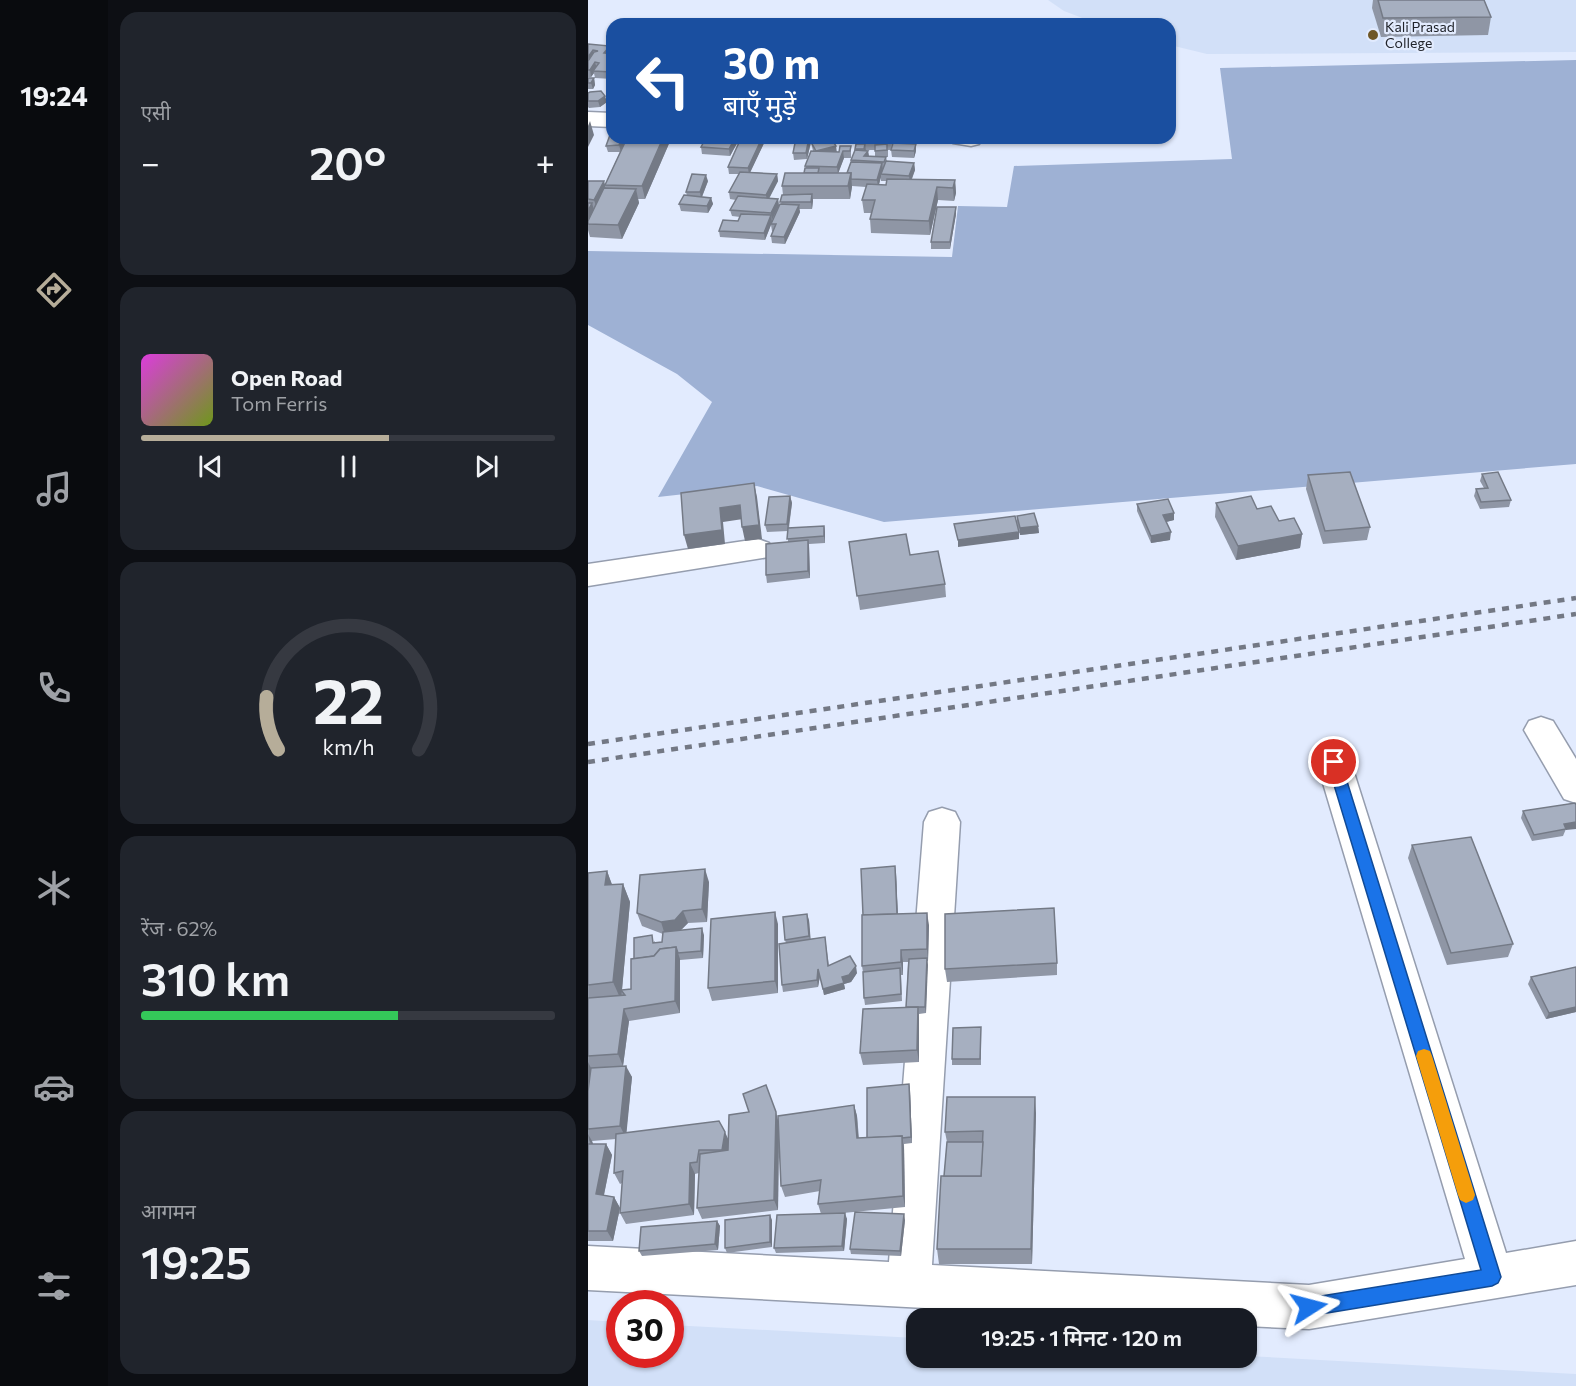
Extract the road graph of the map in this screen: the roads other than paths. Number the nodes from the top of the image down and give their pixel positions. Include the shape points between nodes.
1 (588, 119) edge
2 (606, 120) edge
3 (758, 550) dead end
4 (588, 575) edge
5 (1541, 730) dead end
6 (1334, 762) dead end
7 (1576, 789) edge
8 (942, 822) dead end
9 (1576, 1263) edge
10 (588, 1268) edge
11 (1492, 1277) junction
12 (909, 1286) junction

1 - 2 street
3 - 4 street
5 - 7 street
6 - 11 street
8 - 12 street
9 - 11 street
10 - 12 street
11 - 12 street via 1309,1307

